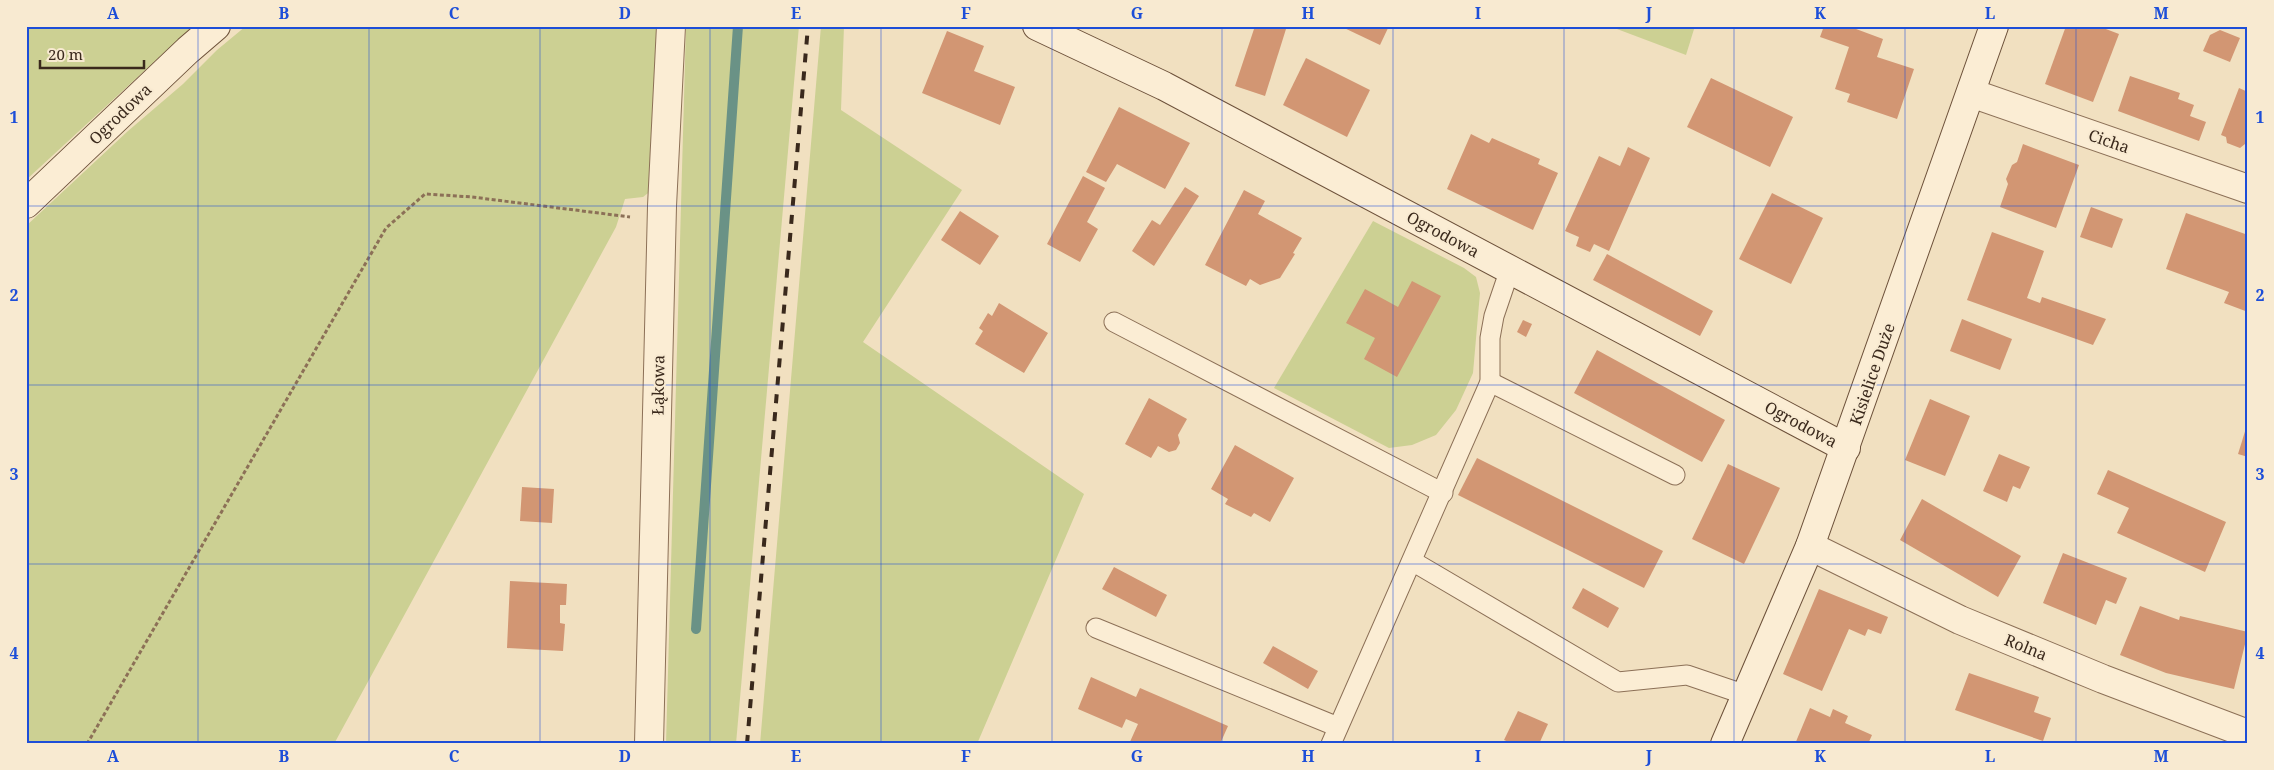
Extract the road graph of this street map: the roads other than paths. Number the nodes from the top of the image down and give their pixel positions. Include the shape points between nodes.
1 (216, 26) edge
2 (670, 26) edge
3 (1037, 26) edge
4 (1994, 26) edge
5 (1971, 94) junction
6 (2248, 189) edge
7 (26, 204) edge
8 (1510, 269) junction
9 (1114, 322) dead end
10 (1490, 382) junction
11 (1846, 448) junction
12 (1676, 475) dead end
13 (1443, 493) junction
14 (1810, 546) junction
15 (1412, 561) junction
16 (1096, 628) dead end
17 (1746, 695) junction
18 (2248, 734) edge
19 (1335, 735) edge
20 (649, 744) edge
21 (1725, 744) edge

1 - 7 street, Ogrodowa
2 - 20 street, Łąkowa
3 - 8 street, Ogrodowa via 1164,86
4 - 5 street, Kisielice Duże
5 - 6 street, Cicha
5 - 11 street, Kisielice Duże
8 - 10 lane via 1490,338
8 - 11 street, Ogrodowa
9 - 13 lane
10 - 12 lane
10 - 13 lane
11 - 14 street, Kisielice Duże
13 - 15 lane
14 - 17 street, Kisielice Duże
14 - 18 street, Rolna via 1960,620
15 - 17 lane via 1618,682 1687,675
15 - 19 lane
16 - 19 lane
17 - 21 street, Kisielice Duże

